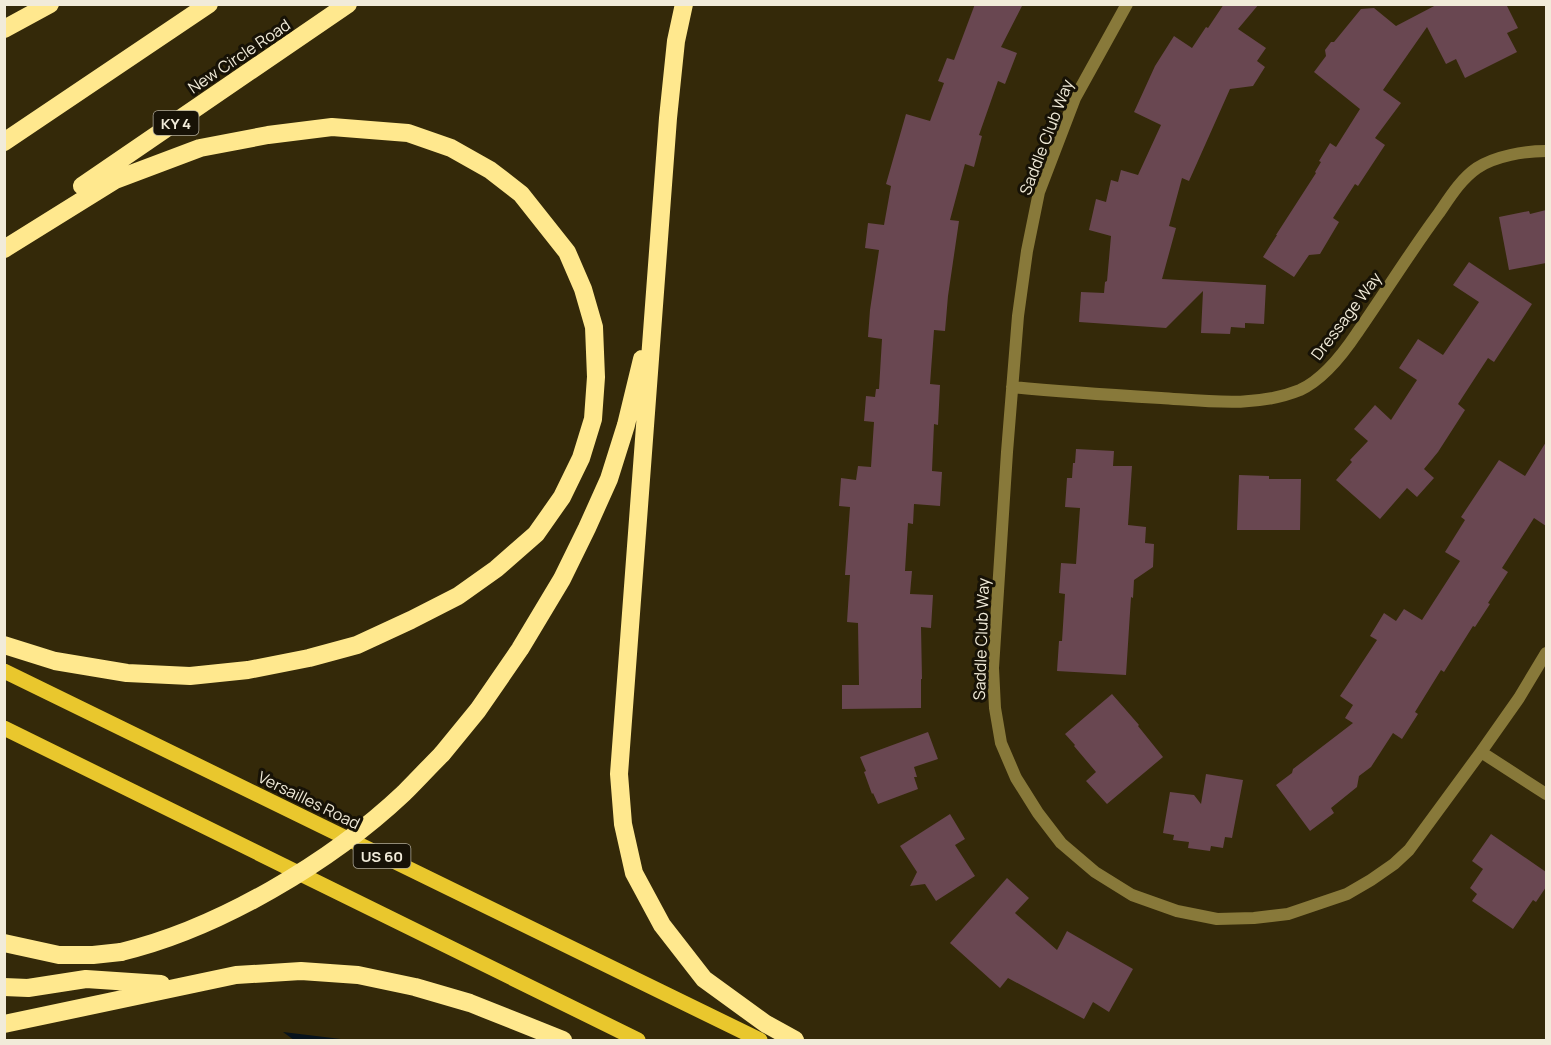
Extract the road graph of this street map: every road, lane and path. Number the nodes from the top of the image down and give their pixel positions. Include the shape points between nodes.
1 (50, 4) edge
2 (209, 4) edge
3 (348, 4) edge
4 (684, 4) edge
5 (1127, 4) edge
6 (4, 29) edge
7 (4, 142) edge
8 (1546, 151) edge
9 (4, 241) edge
10 (4, 249) edge
11 (654, 307) junction
12 (1012, 387) junction
13 (4, 645) edge
14 (1546, 653) edge
15 (4, 671) edge
16 (4, 728) edge
17 (1481, 752) junction
18 (1546, 794) edge
19 (4, 944) edge
20 (182, 986) junction
21 (4, 987) edge
22 (4, 1024) edge
23 (562, 1041) edge
24 (638, 1041) edge
25 (760, 1041) edge
26 (795, 1041) edge

1 - 6 highway
2 - 7 highway
3 - 9 highway, New Circle Road / KY 4
4 - 11 highway via 676,41
5 - 12 street, Saddle Club Way via 1075,98 1039,192 1018,316
8 - 12 street, Dressage Way via 1506,156 1478,168 1464,181 1349,344 1327,370 1301,389 1265,400 1238,402
10 - 13 highway via 115,180 200,148 332,127 408,133 451,148 521,194 567,252 594,327 596,377 593,419 581,458 562,497 536,534 458,596 357,645 248,670 190,676 96,668 55,661
11 - 19 highway, bridge via 609,479 562,579 478,710 404,793 322,858 271,889 225,914 162,940 93,956 59,955
11 - 26 highway via 620,774 623,824 634,873 662,925 704,979
12 - 17 street, Saddle Club Way via 993,668 995,708 1001,743 1016,778 1061,843 1095,872 1132,895 1177,911 1217,919 1288,914 1347,894 1394,864 1409,850
14 - 17 street, Saddle Club Way
15 - 25 main road, Versailles Road / US 60
16 - 24 main road
17 - 18 street
20 - 21 highway via 86,979 28,988
20 - 22 highway
20 - 23 highway via 236,975 301,971 358,975 470,1003

